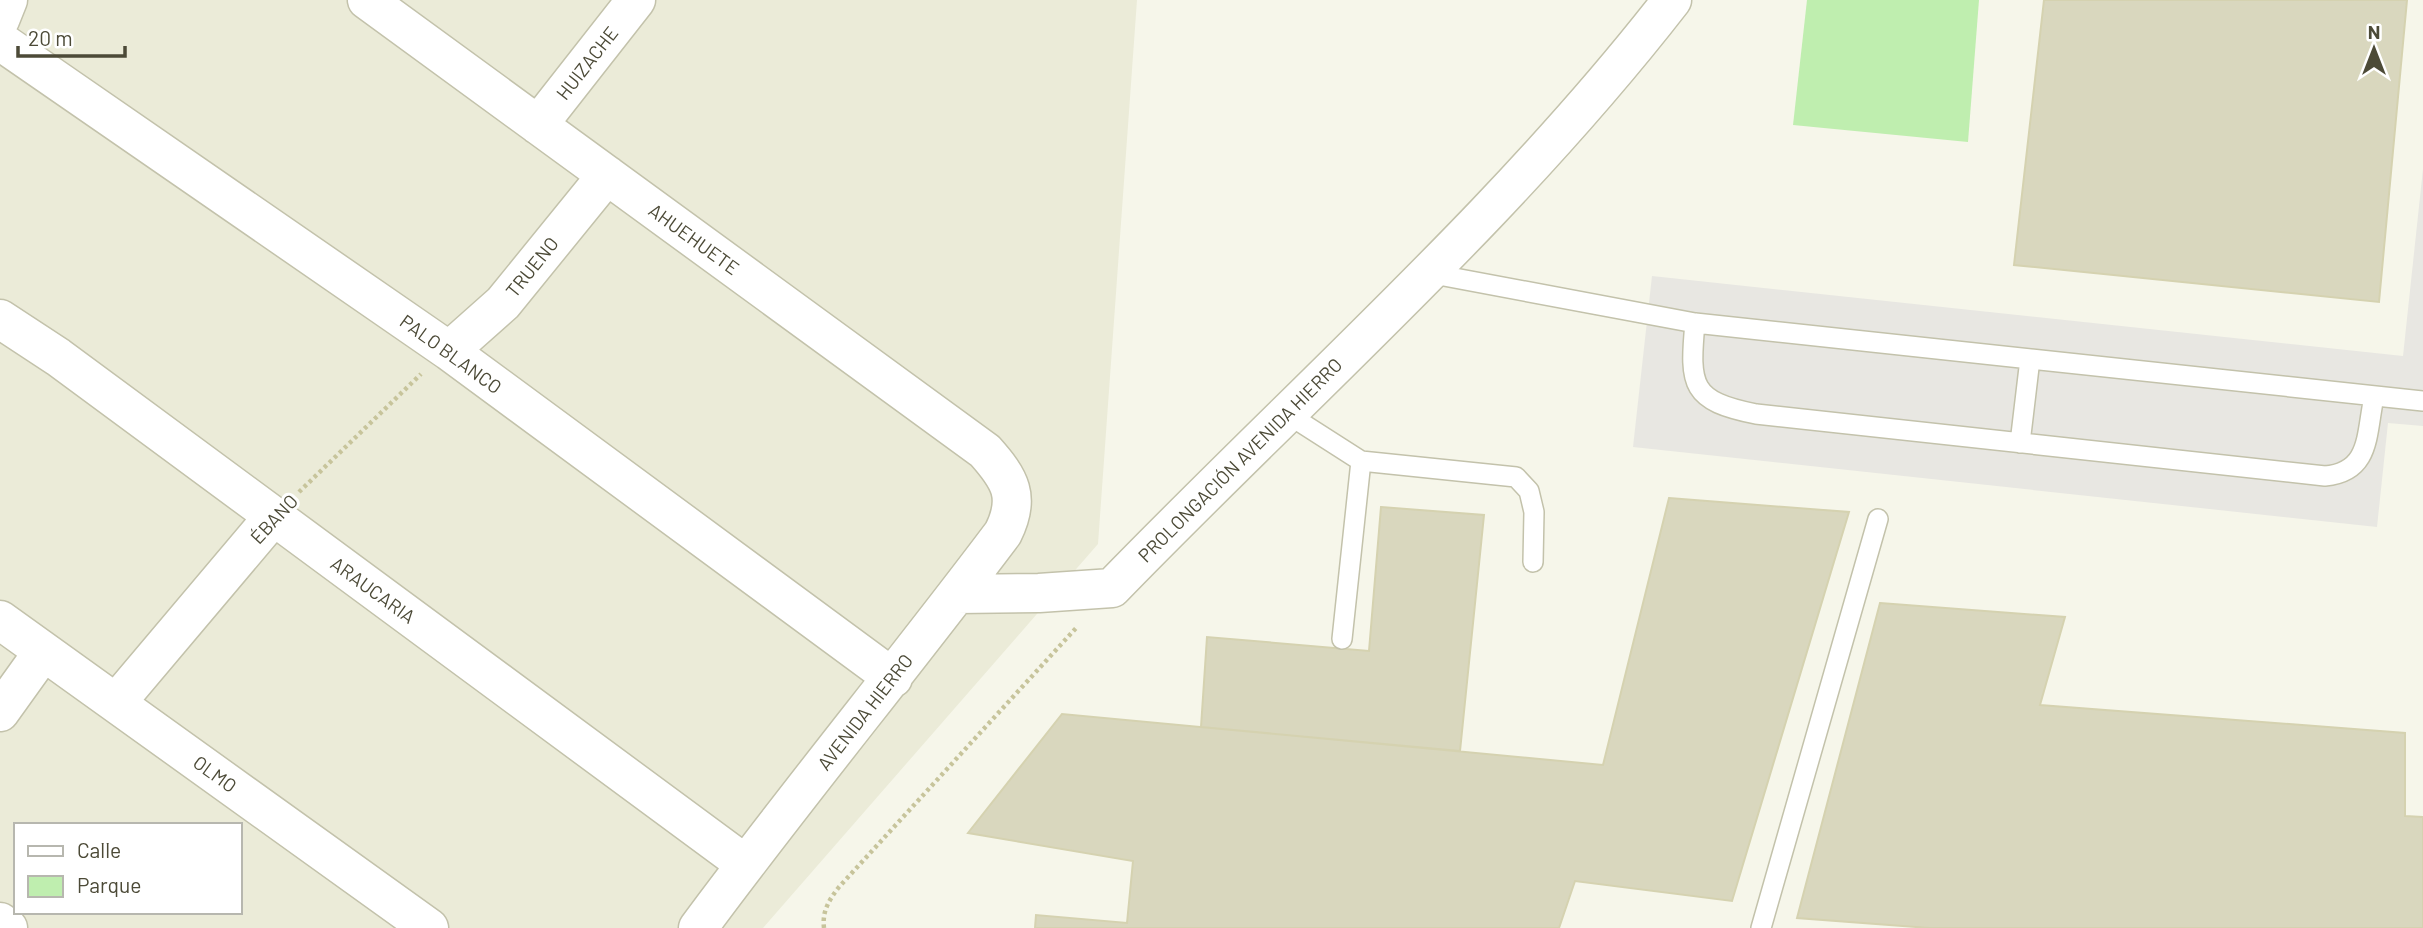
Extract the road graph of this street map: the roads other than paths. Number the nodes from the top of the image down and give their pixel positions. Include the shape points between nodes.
1 (8, 0) edge
2 (368, 0) edge
3 (636, 0) edge
4 (1672, 0) edge
5 (0, 20) edge
6 (0, 41) edge
7 (538, 125) junction
8 (607, 175) junction
9 (1428, 272) junction
10 (0, 319) edge
11 (1695, 323) junction
12 (449, 351) junction
13 (2030, 359) junction
14 (2374, 397) junction
15 (2423, 401) edge
16 (1286, 413) junction
17 (2020, 443) junction
18 (1361, 461) junction
19 (1011, 488) joint
20 (273, 517) junction
21 (1878, 520) dead end
22 (1533, 562) dead end
23 (957, 594) junction
24 (0, 620) edge
25 (1342, 639) dead end
26 (43, 652) junction
27 (892, 678) junction
28 (116, 703) junction
29 (0, 712) edge
30 (745, 864) junction
31 (0, 922) edge
32 (8, 928) edge
33 (429, 928) edge
34 (698, 928) edge
35 (1761, 928) edge

1 - 5 street
2 - 7 street, AHUEHUETE
3 - 7 street, HUIZACHE
4 - 9 street, PROLONGACIÓN AVENIDA HIERRO via 1558,138
6 - 12 street, PALO BLANCO
7 - 8 street, AHUEHUETE
8 - 12 street, TRUENO via 503,303
8 - 19 street, AHUEHUETE via 985,452
9 - 11 lane
9 - 16 street, PROLONGACIÓN AVENIDA HIERRO
10 - 20 street, ARAUCARIA
11 - 13 lane
11 - 17 lane via 1693,372 1699,390 1730,409
12 - 27 street, PALO BLANCO
13 - 14 lane
13 - 17 lane
14 - 15 lane
14 - 17 lane via 2359,462 2339,475
16 - 18 lane
16 - 23 street, PROLONGACIÓN AVENIDA HIERRO via 1112,588
18 - 22 lane via 1516,477 1530,491
18 - 25 lane
19 - 23 street, AVENIDA HIERRO via 1011,518
20 - 28 street, ÉBANO
20 - 30 street, ARAUCARIA
21 - 35 lane
23 - 27 street, AVENIDA HIERRO
24 - 26 street, OLMO
26 - 28 street, OLMO
26 - 29 street
27 - 30 street, AVENIDA HIERRO
28 - 33 street, OLMO
30 - 34 street, AVENIDA HIERRO
31 - 32 street

